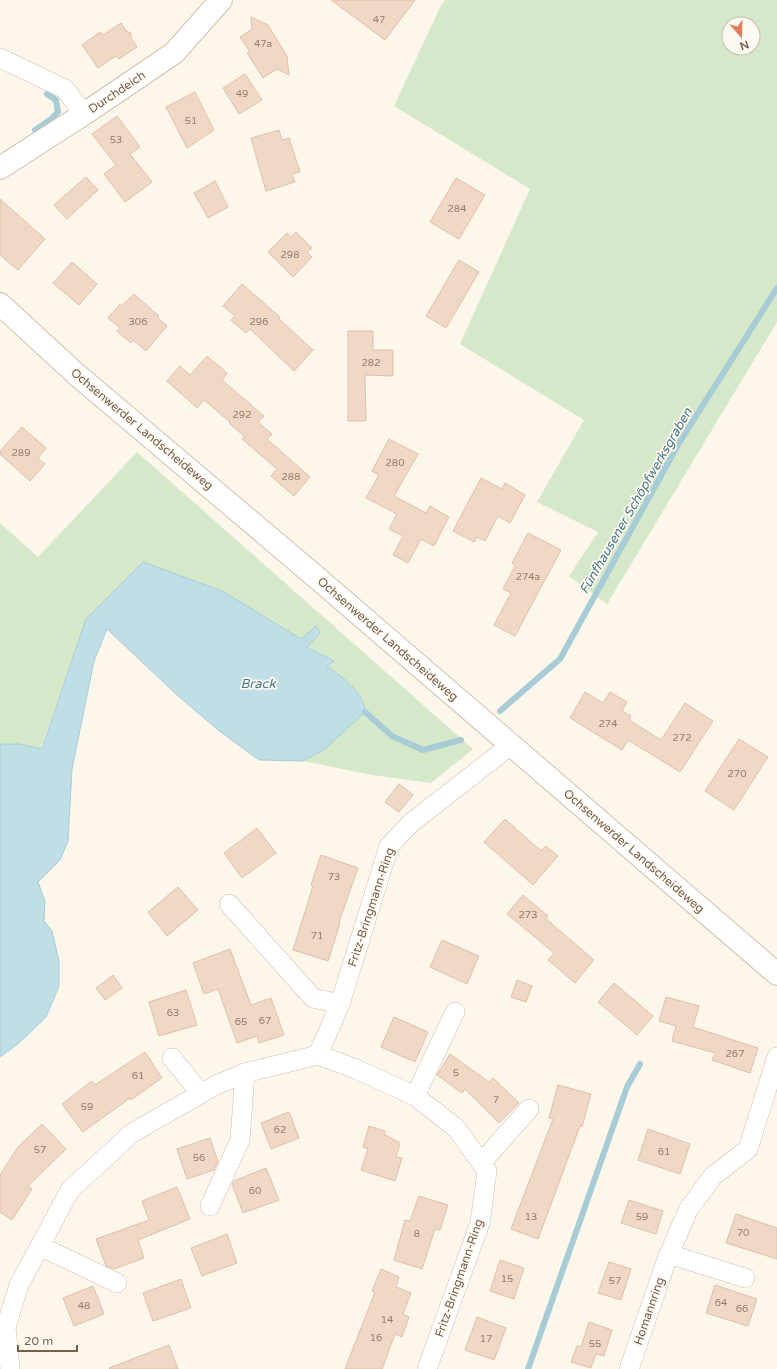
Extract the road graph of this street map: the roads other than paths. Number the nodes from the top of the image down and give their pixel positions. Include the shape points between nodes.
1 (221, 0) edge
2 (0, 58) edge
3 (84, 114) junction
4 (0, 168) edge
5 (0, 304) edge
6 (511, 745) junction
7 (229, 904) dead end
8 (777, 974) edge
9 (340, 1004) junction
10 (455, 1012) dead end
11 (318, 1055) junction
12 (777, 1057) edge
13 (172, 1058) dead end
14 (246, 1073) junction
15 (201, 1094) junction
16 (415, 1096) junction
17 (530, 1109) dead end
18 (481, 1163) junction
19 (210, 1206) dead end
20 (40, 1246) junction
21 (669, 1254) junction
22 (745, 1278) dead end
23 (117, 1283) dead end
24 (10, 1369) edge
25 (427, 1369) edge
26 (629, 1369) edge

1 - 3 street, Durchdeich via 174,53
2 - 3 street via 65,89
3 - 4 street, Durchdeich
5 - 6 street, Ochsenwerder Landscheideweg via 76,374
6 - 8 street, Ochsenwerder Landscheideweg
6 - 9 street, Fritz-Bringmann-Ring via 411,823 389,846
7 - 9 street via 313,998
9 - 11 street, Fritz-Bringmann-Ring
10 - 16 street
11 - 14 street
11 - 16 street, Fritz-Bringmann-Ring
12 - 21 street, Homannring via 748,1149 713,1176 688,1210
13 - 15 street
14 - 15 street
14 - 19 street via 240,1140
15 - 20 street via 132,1133 70,1190
16 - 18 street, Fritz-Bringmann-Ring via 456,1128
17 - 18 street
18 - 25 street, Fritz-Bringmann-Ring via 487,1171 480,1223
20 - 23 street
20 - 24 street via 19,1285 6,1327
21 - 22 street
21 - 26 street, Homannring

